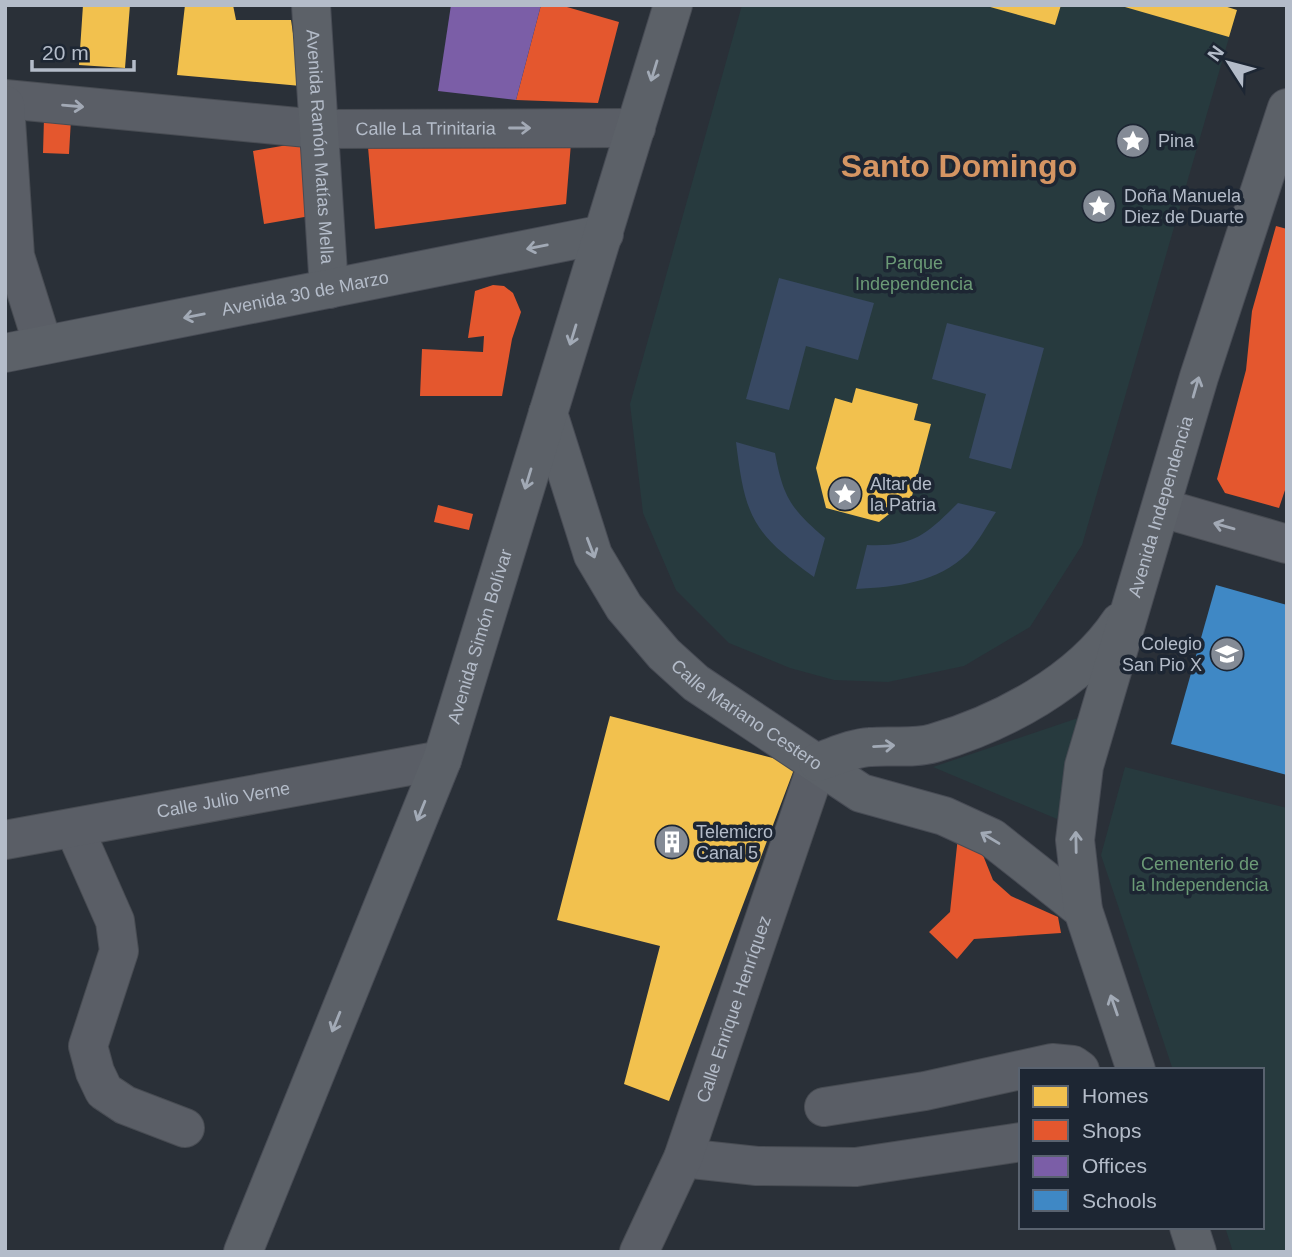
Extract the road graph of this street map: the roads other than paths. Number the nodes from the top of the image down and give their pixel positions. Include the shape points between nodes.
1 (311, 5) edge
2 (673, 5) edge
3 (5, 99) edge
4 (5, 105) edge
5 (1287, 108) edge
6 (636, 128) junction
7 (318, 129) junction
8 (1273, 191) edge
9 (604, 234) junction
10 (329, 289) junction
11 (43, 345) junction
12 (5, 353) edge
13 (548, 413) junction
14 (1162, 508) junction
15 (1287, 544) edge
16 (1136, 597) junction
17 (442, 760) junction
18 (818, 762) junction
19 (74, 828) junction
20 (5, 840) edge
21 (1083, 910) junction
22 (1029, 1068) edge
23 (1077, 1068) edge
24 (1135, 1068) edge
25 (1019, 1070) edge
26 (824, 1107) dead end
27 (185, 1128) dead end
28 (1019, 1142) edge
29 (683, 1158) junction
30 (1190, 1229) edge
31 (243, 1252) edge
32 (639, 1252) edge
33 (1197, 1252) edge

1 - 7 main road, Avenida Ramón Matías Mella
2 -> 6 main road, Avenida Simón Bolívar
3 -> 7 street, Calle La Trinitaria
4 - 11 street via 15,256
5 - 8 main road, Avenida Independencia
7 -> 6 street, Calle La Trinitaria
6 - 9 main road, Avenida Simón Bolívar
7 - 10 main road, Avenida Ramón Matías Mella
14 -> 8 main road, Avenida Independencia via 1199,377
9 -> 10 main road, Avenida 30 de Marzo
9 -> 13 main road, Avenida Simón Bolívar
10 -> 11 main road, Avenida 30 de Marzo
11 - 12 main road, Avenida 30 de Marzo
13 -> 17 main road, Avenida Simón Bolívar
13 -> 18 main road, Calle Mariano Cestero via 593,555 624,607 696,683
15 -> 14 street
14 - 16 main road, Avenida Independencia
18 -> 16 main road, Calle Mariano Cestero via 866,747 932,744 1002,716 1053,687 1102,648
21 -> 16 main road, Avenida Independencia via 1075,840 1084,766
17 - 19 street, Calle Julio Verne
17 -> 31 main road, Avenida Simón Bolívar
21 -> 18 main road via 992,838 944,816 861,793
18 - 29 street, Calle Enrique Henríquez
19 - 20 street, Calle Julio Verne
19 - 27 street via 115,921 119,951 88,1046 95,1072 104,1091 125,1105
24 -> 21 main road, Avenida Independencia
22 - 23 street via 1052,1063
25 - 26 street
28 - 29 street via 856,1167 757,1166
29 - 32 street, Calle Enrique Henríquez
30 - 33 main road

